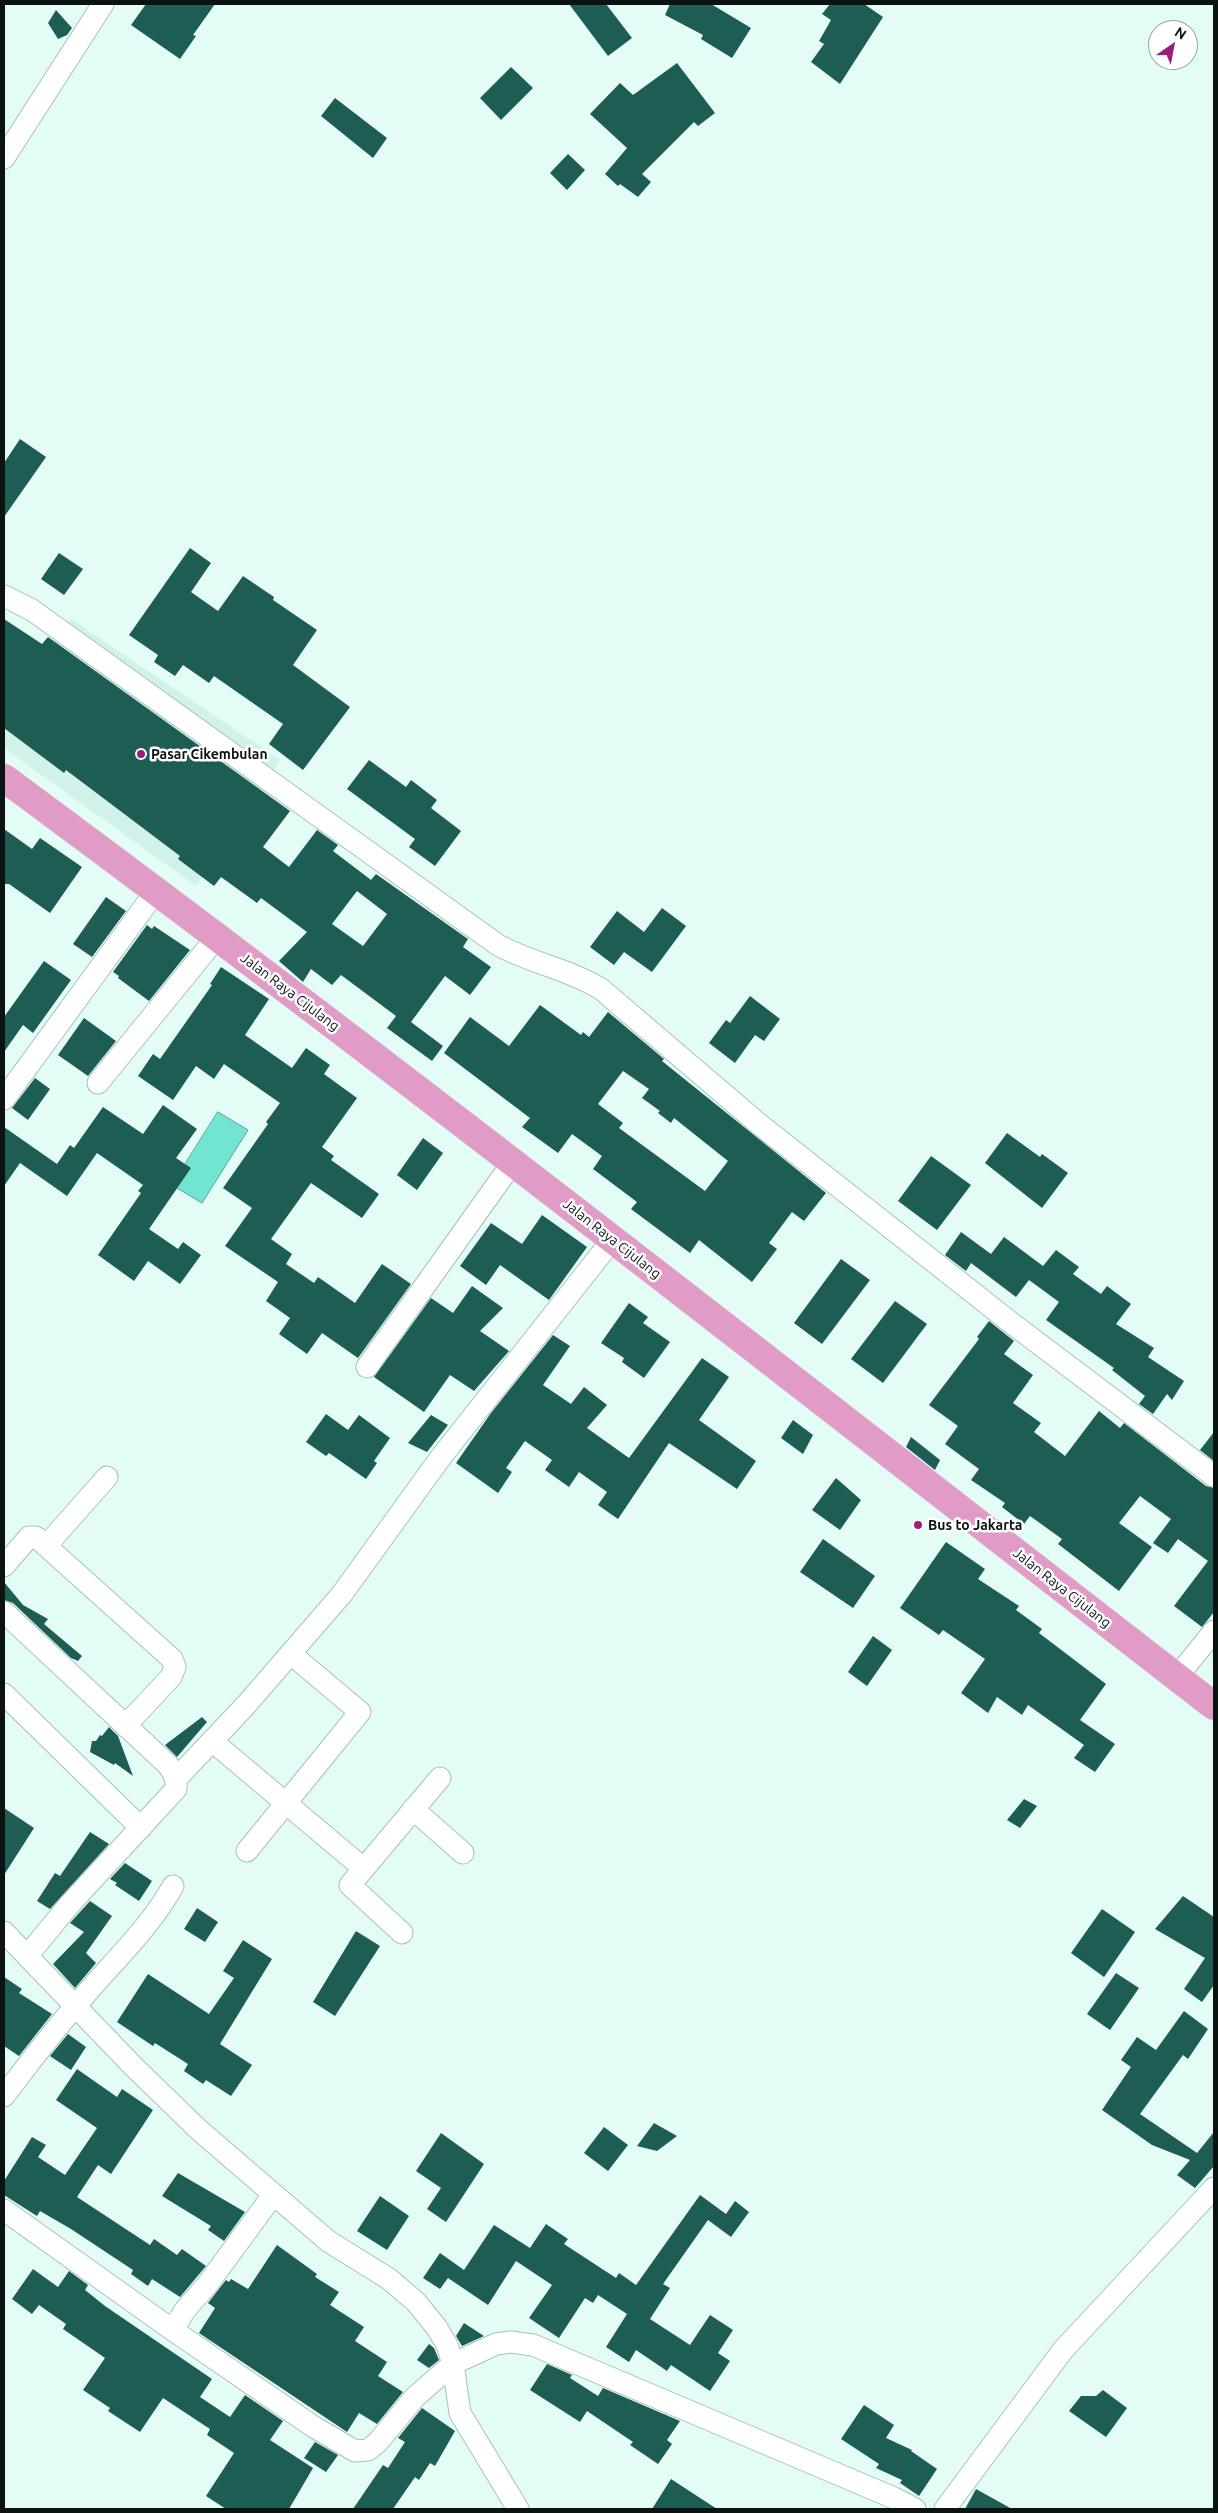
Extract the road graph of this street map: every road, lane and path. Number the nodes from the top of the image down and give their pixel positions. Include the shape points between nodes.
1 (103, 4) edge
2 (4, 158) edge
3 (4, 596) edge
4 (4, 778) edge
5 (156, 891) junction
6 (217, 937) junction
7 (98, 1083) dead end
8 (4, 1098) edge
9 (513, 1162) junction
10 (613, 1239) junction
11 (367, 1367) dead end
12 (1214, 1476) edge
13 (107, 1477) dead end
14 (46, 1546) junction
15 (4, 1566) edge
16 (4, 1612) edge
17 (1214, 1631) edge
18 (290, 1654) junction
19 (1177, 1677) junction
20 (4, 1694) edge
21 (1214, 1706) edge
22 (125, 1726) junction
23 (209, 1738) junction
24 (174, 1775) junction
25 (440, 1778) dead end
26 (286, 1803) junction
27 (413, 1809) junction
28 (141, 1828) junction
29 (246, 1850) dead end
30 (463, 1853) dead end
31 (364, 1868) junction
32 (173, 1886) dead end
33 (4, 1932) edge
34 (402, 1933) dead end
35 (27, 1956) junction
36 (75, 2006) junction
37 (4, 2096) edge
38 (1214, 2188) edge
39 (273, 2195) junction
40 (4, 2210) edge
41 (174, 2331) junction
42 (453, 2364) junction
43 (518, 2509) edge
44 (916, 2509) edge
45 (945, 2509) edge

1 - 2 street
3 - 12 street via 32,610 498,945 524,958 584,979 601,989 759,1124 1014,1325
4 - 5 highway, Jalan Raya Cijulang
5 - 6 highway, Jalan Raya Cijulang
5 - 8 street
6 - 7 street
6 - 9 highway, Jalan Raya Cijulang
9 - 10 highway, Jalan Raya Cijulang
9 - 11 street
10 - 18 street via 441,1457 342,1594
10 - 19 highway, Jalan Raya Cijulang
13 - 14 street
14 - 15 street via 29,1537
14 - 22 street via 174,1661 171,1677
16 - 22 street
17 - 19 street
18 - 23 street
18 - 26 street via 360,1712
19 - 21 highway, Jalan Raya Cijulang
20 - 28 street
22 - 24 street
23 - 24 street
23 - 26 street
24 - 28 street via 176,1789
25 - 27 street
26 - 29 street
26 - 31 street
27 - 30 street
27 - 31 street
28 - 35 street
31 - 34 street via 350,1885
32 - 36 street via 150,1920
33 - 35 street
35 - 36 street
36 - 37 street
36 - 39 street via 199,2130
38 - 45 street via 1063,2350
39 - 41 street via 206,2286 188,2304
39 - 42 street via 328,2241 389,2278 416,2302 437,2328
40 - 41 street
41 - 42 street via 314,2427 355,2451 368,2450 378,2442 415,2397
42 - 43 street via 460,2413
42 - 44 street via 496,2344 533,2345

